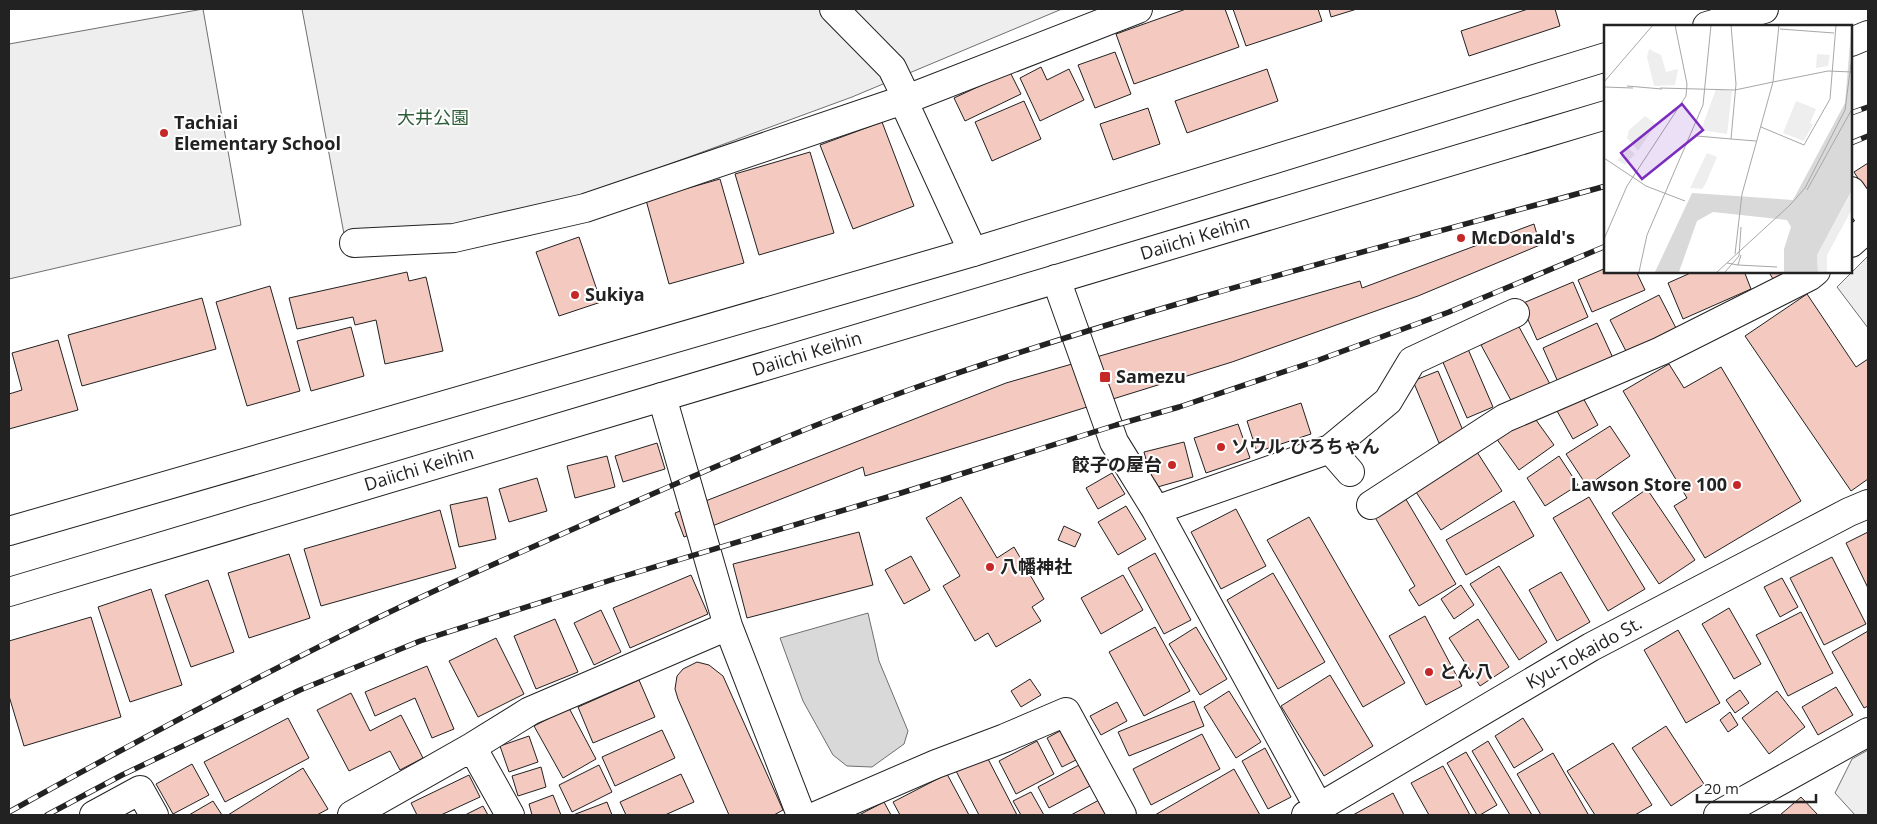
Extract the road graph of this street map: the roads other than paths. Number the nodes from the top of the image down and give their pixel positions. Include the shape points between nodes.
1 (834, 9) edge
2 (1138, 9) edge
3 (1764, 9) edge
4 (1710, 25) edge
5 (1868, 35) edge
6 (1852, 42) edge
7 (1604, 58) edge
8 (905, 100) junction
9 (1604, 116) edge
10 (1852, 192) edge
11 (1868, 215) edge
12 (1868, 228) edge
13 (1852, 241) edge
14 (354, 243) dead end
15 (973, 252) junction
16 (1815, 272) edge
17 (1056, 279) junction
18 (1515, 313) dead end
19 (662, 397) junction
20 (1330, 449) junction
21 (1350, 472) dead end
22 (1868, 504) edge
23 (1371, 505) dead end
24 (1156, 510) junction
25 (9, 531) edge
26 (9, 592) edge
27 (728, 626) junction
28 (1868, 732) edge
29 (474, 750) junction
30 (1322, 810) edge
31 (94, 815) edge
32 (154, 815) edge
33 (352, 815) edge
34 (510, 815) edge
35 (801, 815) edge
36 (818, 815) edge
37 (1122, 815) edge
38 (1718, 815) edge

1 - 8 main road via 892,68
2 - 8 main road
3 - 4 main road
5 - 6 main road
7 - 15 main road
8 - 14 main road via 585,208 454,238
8 - 15 main road
9 - 17 main road, Daiichi Keihin
10 - 11 main road
12 - 13 main road
15 - 25 main road
16 - 23 main road via 1661,351 1505,418
17 - 19 main road, Daiichi Keihin
17 - 24 main road via 1114,442
18 - 20 main road via 1412,361 1388,401
19 - 26 main road, Daiichi Keihin
19 - 27 main road
20 - 21 main road
20 - 24 main road
22 - 30 main road, Kyu-Tokaido St. via 1591,647
24 - 30 main road
27 - 29 main road via 530,711
27 - 35 main road
28 - 38 main road
29 - 33 main road
29 - 34 main road
31 - 32 main road via 140,790
36 - 37 main road via 1066,712

